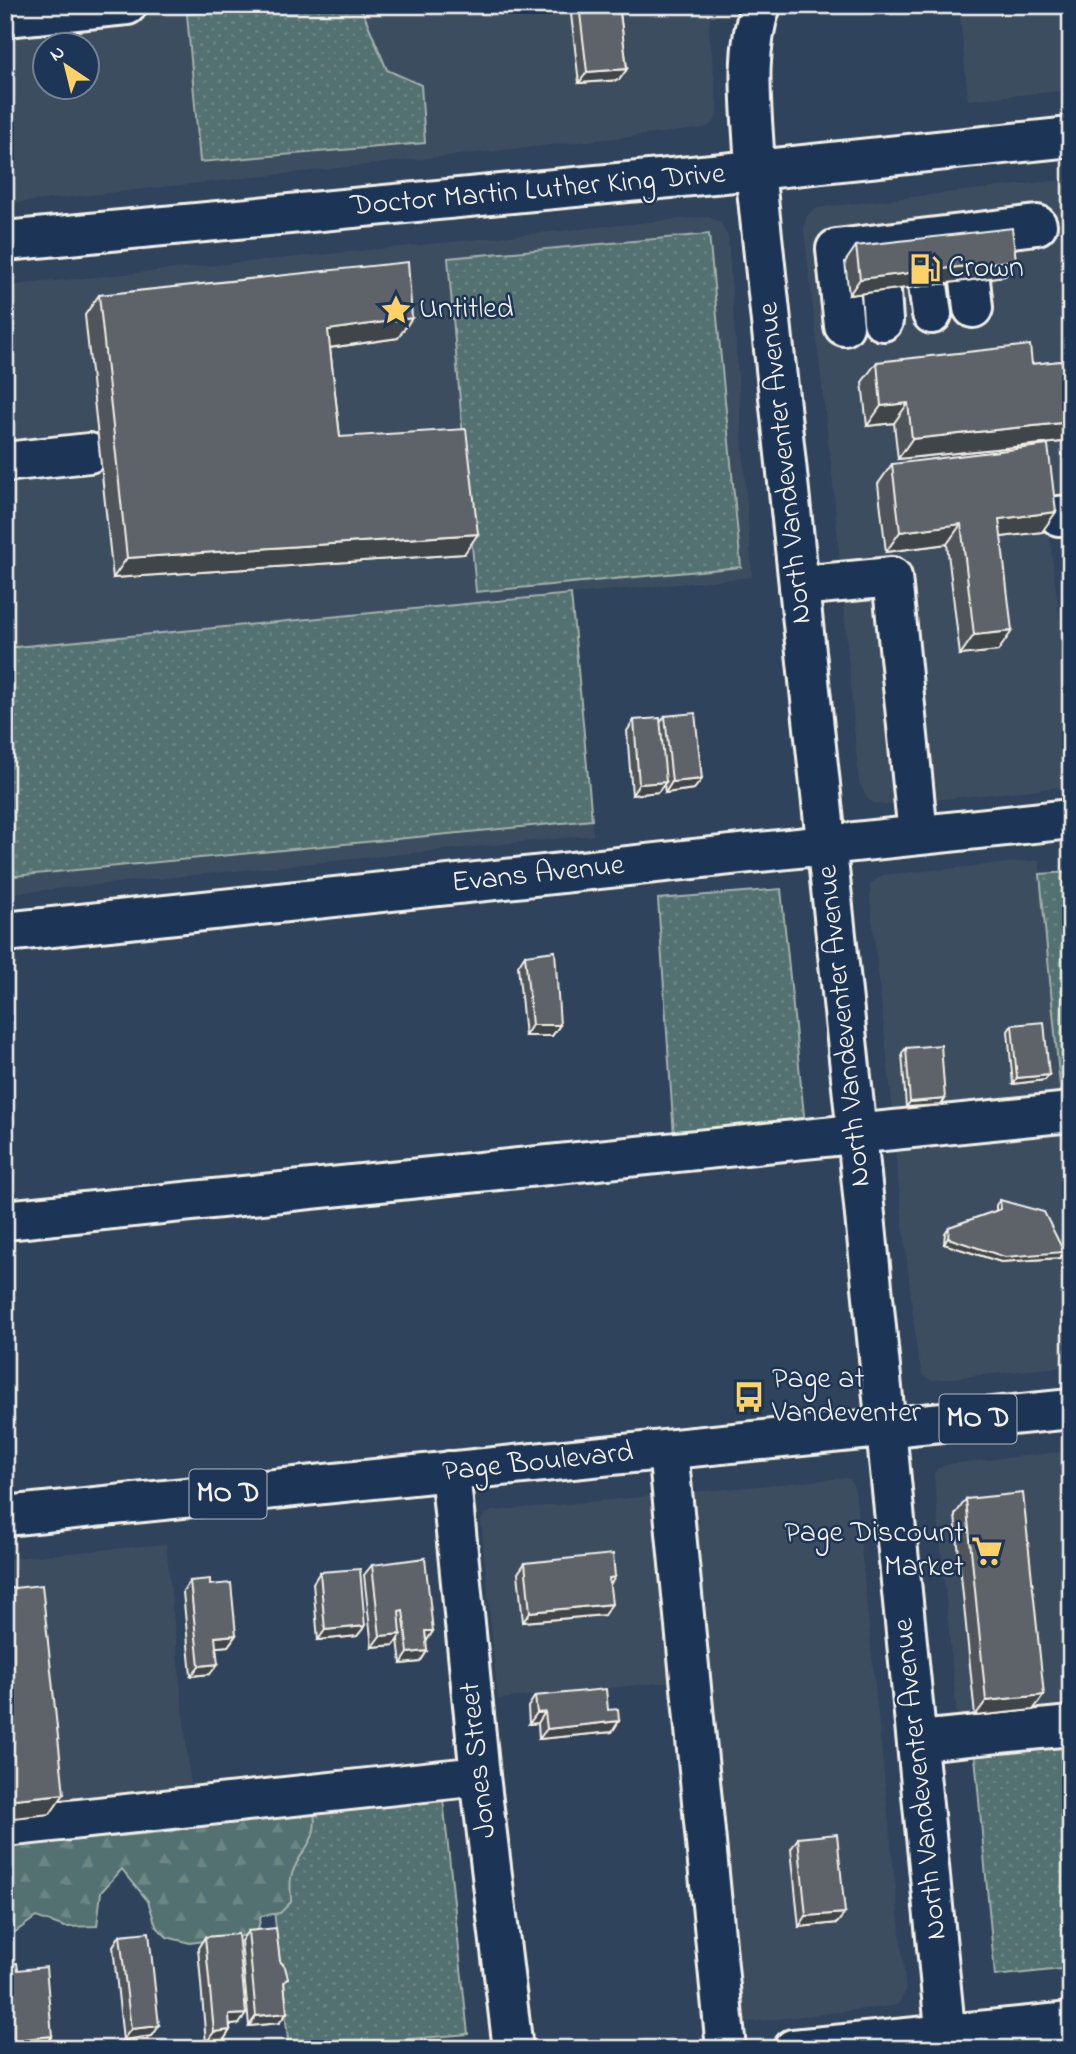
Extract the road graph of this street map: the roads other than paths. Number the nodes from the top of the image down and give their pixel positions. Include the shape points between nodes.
1 (127, 5) edge
2 (761, 5) edge
3 (5, 17) edge
4 (1071, 137) edge
5 (755, 170) junction
6 (1037, 225) dead end
7 (5, 241) edge
8 (844, 326) dead end
9 (89, 453) dead end
10 (5, 461) edge
11 (799, 586) junction
12 (1071, 819) edge
13 (918, 835) junction
14 (826, 845) junction
15 (5, 932) edge
16 (1071, 1112) edge
17 (856, 1134) junction
18 (5, 1220) edge
19 (1071, 1409) edge
20 (886, 1428) junction
21 (668, 1450) junction
22 (450, 1471) junction
23 (5, 1516) edge
24 (1071, 1726) edge
25 (918, 1741) junction
26 (480, 1776) junction
27 (5, 1827) edge
28 (1071, 2022) edge
29 (947, 2041) edge
30 (835, 2047) edge
31 (513, 2049) edge
32 (726, 2049) edge
33 (793, 2049) edge

1 - 3 main road
2 - 5 main road, North Vandeventer Avenue via 750,58
4 - 5 main road, Doctor Martin Luther King Drive
5 - 7 main road, Doctor Martin Luther King Drive
5 - 11 main road, North Vandeventer Avenue
6 - 8 main road via 969,267 925,273 879,278 836,248
9 - 10 main road
11 - 13 main road via 892,578
11 - 14 main road, North Vandeventer Avenue
12 - 13 main road, Evans Avenue
13 - 14 main road, Evans Avenue
14 - 15 main road, Evans Avenue
14 - 17 main road, North Vandeventer Avenue
16 - 17 main road
17 - 18 main road
17 - 20 main road, North Vandeventer Avenue
19 - 20 main road, Page Boulevard / MO D
20 - 21 main road, Page Boulevard / MO D
20 - 25 main road, North Vandeventer Avenue
21 - 22 main road, Page Boulevard / MO D
21 - 32 main road
22 - 23 main road, Page Boulevard / MO D
22 - 26 main road, Jones Street
24 - 25 main road
25 - 29 main road, North Vandeventer Avenue
26 - 27 main road
26 - 31 main road, Jones Street
28 - 29 main road
29 - 30 main road
30 - 33 main road

